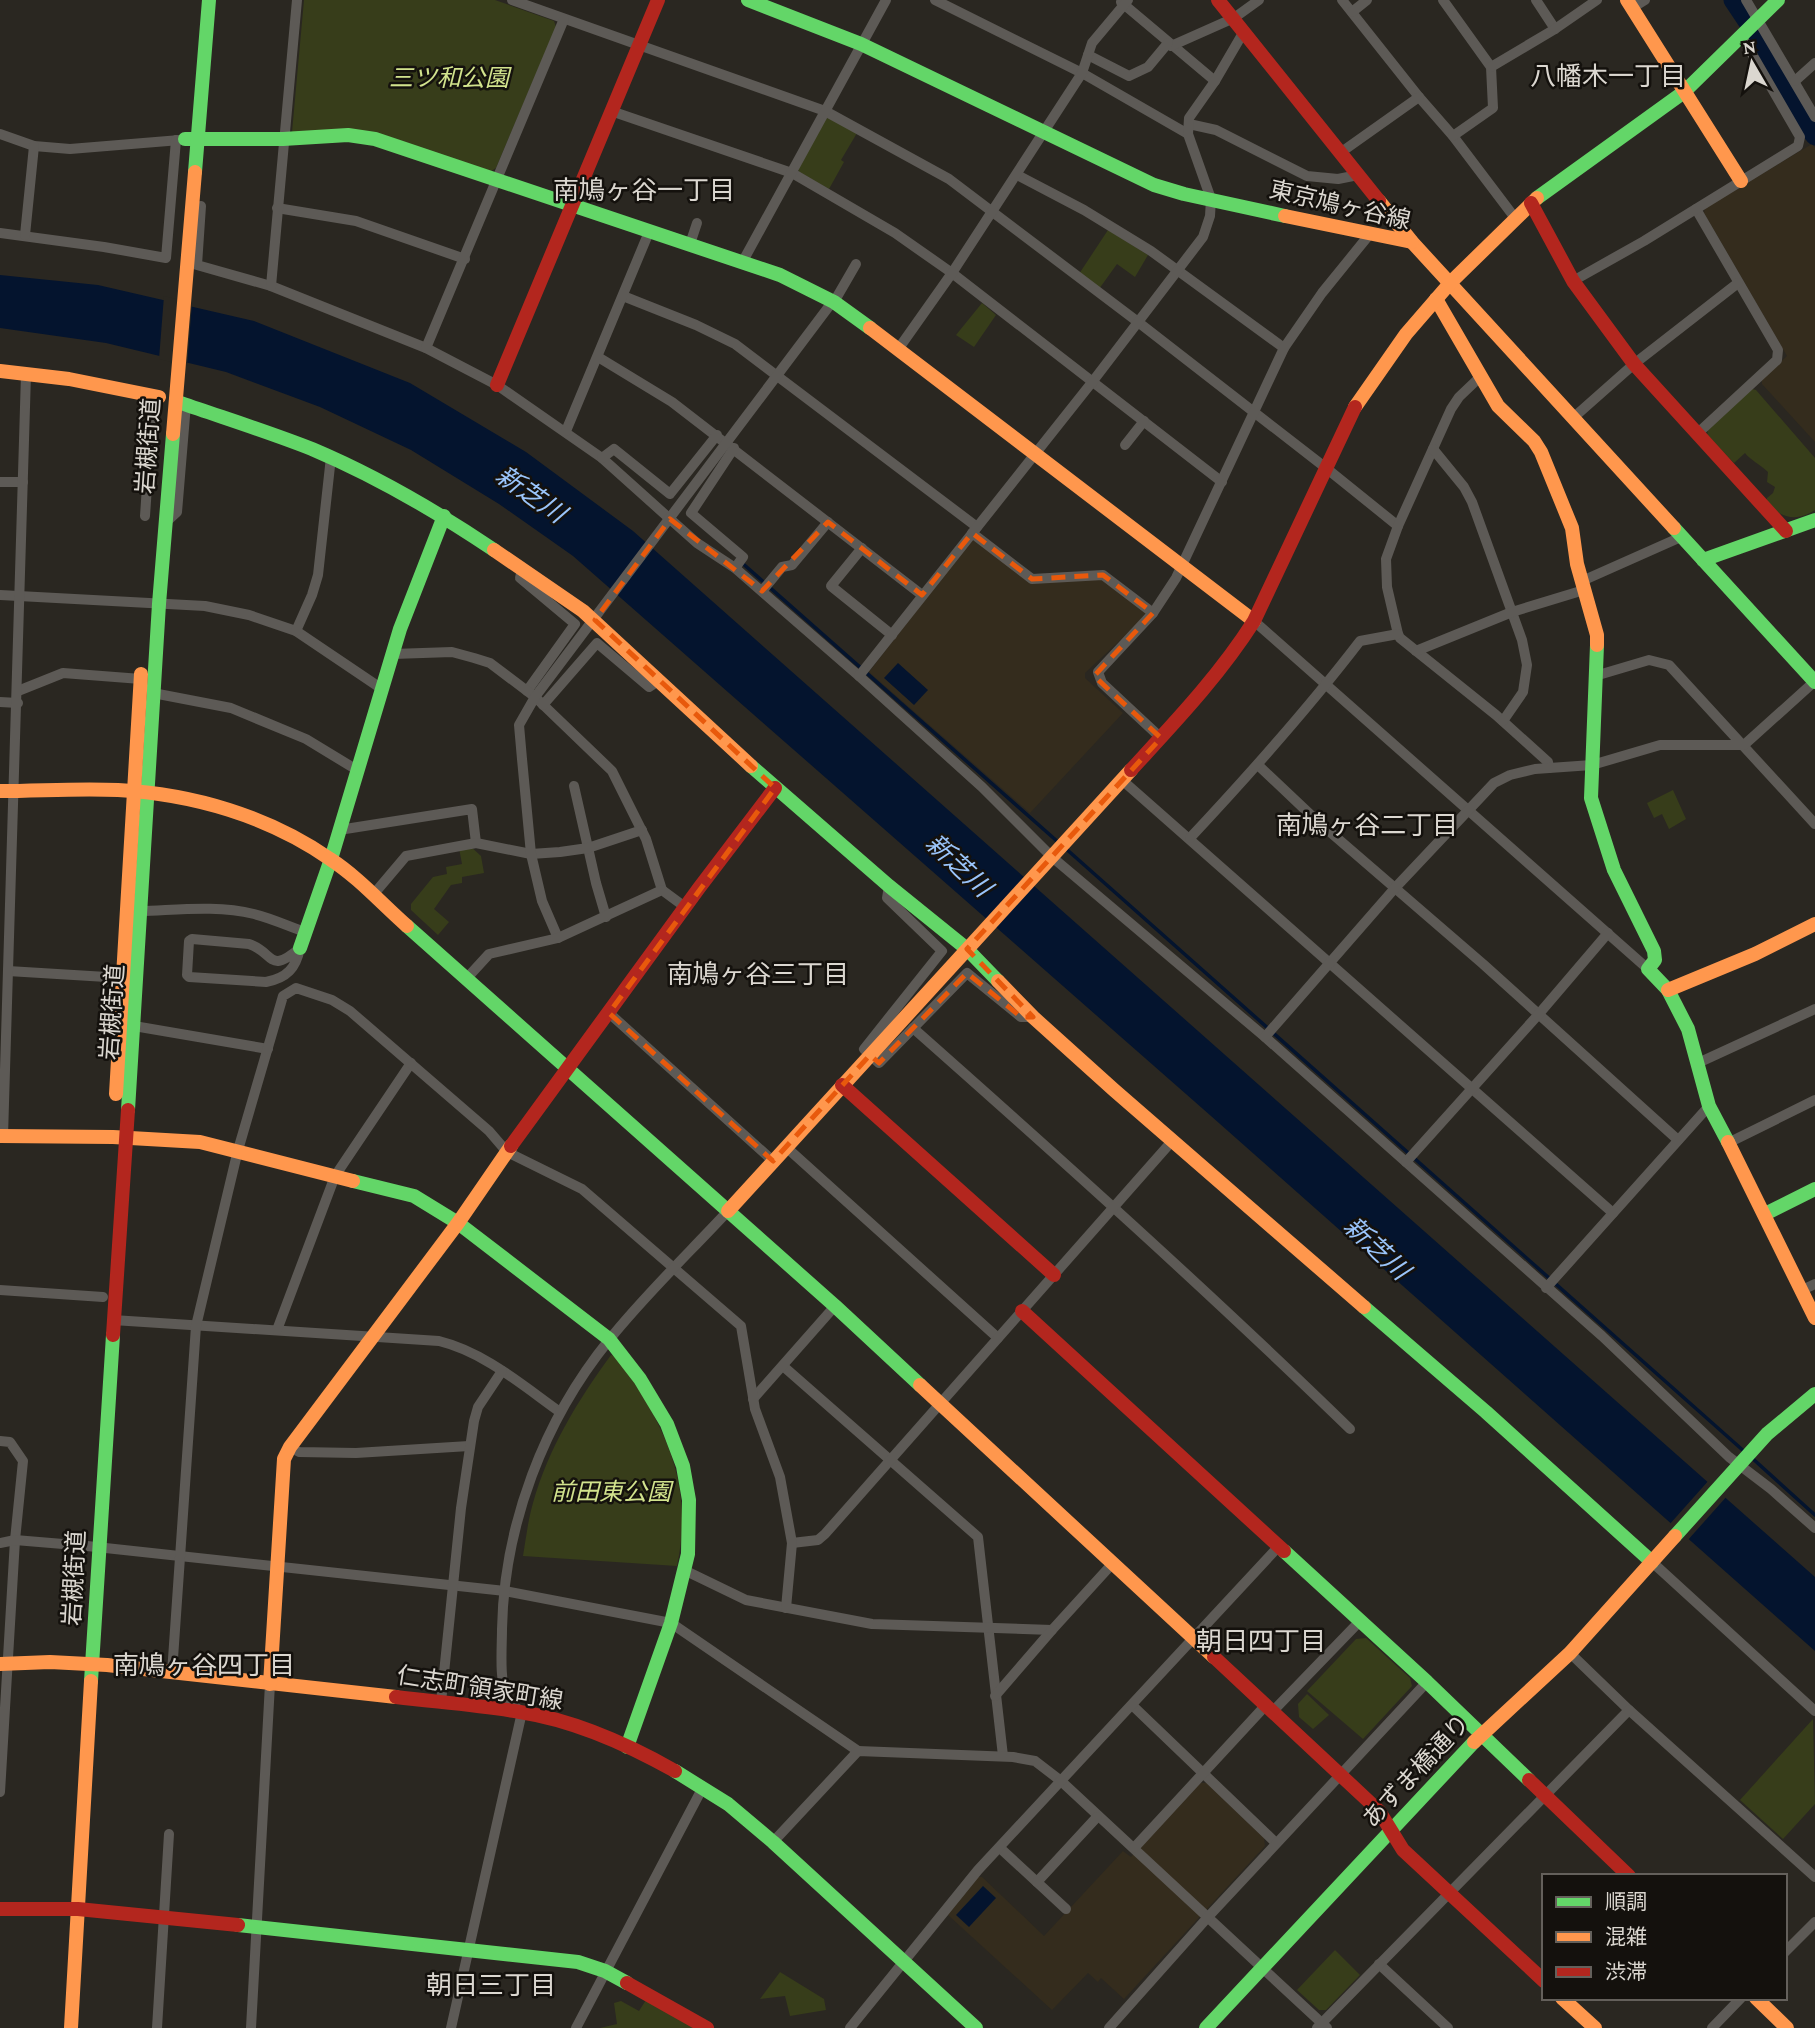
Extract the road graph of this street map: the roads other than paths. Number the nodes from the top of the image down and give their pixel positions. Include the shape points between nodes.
1 (197, 0) edge
2 (209, 0) edge
3 (297, 0) edge
4 (512, 0) edge
5 (658, 0) edge
6 (748, 0) edge
7 (886, 0) edge
8 (935, 0) edge
9 (1218, 0) edge
10 (1259, 0) edge
11 (1342, 0) edge
12 (1367, 0) edge
13 (1443, 0) edge
14 (1536, 0) edge
15 (1597, 0) edge
16 (1645, 0) edge
17 (1746, 0) edge
18 (1777, 0) edge
19 (1124, 2) edge
20 (1629, 4) edge
21 (1352, 12) junction
22 (1234, 18) junction
23 (1759, 18) junction
24 (564, 19) junction
25 (1555, 29) junction
26 (1243, 33) junction
27 (1741, 35) junction
28 (861, 44) junction
29 (1170, 45) junction
30 (640, 46) junction
31 (1088, 55) junction
32 (1815, 63) edge
33 (1491, 67) junction
34 (1082, 73) junction
35 (1215, 81) junction
36 (1795, 81) junction
37 (1684, 92) junction
38 (1419, 97) junction
39 (611, 111) junction
40 (825, 111) junction
41 (1815, 117) edge
42 (1189, 129) junction
43 (1044, 132) junction
44 (0, 134) edge
45 (1453, 136) junction
46 (191, 139) junction
47 (283, 139) junction
48 (34, 146) junction
49 (1340, 153) junction
50 (792, 173) junction
51 (1017, 175) junction
52 (1358, 175) junction
53 (497, 180) junction
54 (1741, 181) junction
55 (1211, 199) junction
56 (1531, 203) junction
57 (573, 205) junction
58 (277, 208) junction
59 (1696, 209) junction
60 (993, 211) junction
61 (1515, 218) junction
62 (697, 223) dead end
63 (649, 232) junction
64 (0, 233) edge
65 (25, 235) junction
66 (1369, 235) junction
67 (1412, 242) junction
68 (690, 244) junction
69 (465, 259) junction
70 (743, 261) junction
71 (856, 264) dead end
72 (1179, 270) junction
73 (952, 273) junction
74 (1573, 281) junction
75 (1451, 282) junction
76 (1738, 282) junction
77 (271, 286) junction
78 (623, 296) junction
79 (1436, 299) junction
80 (833, 301) junction
81 (1138, 322) junction
82 (426, 348) junction
83 (899, 348) junction
84 (1284, 348) junction
85 (598, 358) junction
86 (1634, 364) junction
87 (0, 372) edge
88 (26, 374) junction
89 (777, 374) junction
90 (1480, 377) junction
91 (1093, 381) junction
92 (497, 385) junction
93 (163, 392) junction
94 (183, 404) joint
95 (1253, 412) junction
96 (1573, 418) junction
97 (1144, 421) junction
98 (566, 431) junction
99 (1698, 433) junction
100 (726, 442) junction
101 (1125, 445) dead end
102 (1433, 449) junction
103 (1035, 452) junction
104 (331, 457) junction
105 (603, 458) junction
106 (1326, 468) junction
107 (0, 482) edge
108 (23, 482) junction
109 (1222, 482) junction
110 (145, 516) dead end
111 (444, 516) junction
112 (670, 519) junction
113 (1815, 520) edge
114 (828, 522) junction
115 (165, 523) junction
116 (1398, 526) junction
117 (975, 530) junction
118 (1786, 531) junction
119 (1681, 537) junction
120 (862, 548) junction
121 (1703, 560) junction
122 (1182, 567) junction
123 (734, 568) junction
124 (522, 569) junction
125 (1583, 586) junction
126 (762, 591) junction
127 (0, 595) edge
128 (19, 595) junction
129 (922, 595) junction
130 (153, 604) junction
131 (1512, 612) junction
132 (1153, 613) junction
133 (595, 620) junction
134 (1254, 621) junction
135 (296, 631) junction
136 (1398, 634) junction
137 (892, 635) junction
138 (1416, 651) junction
139 (393, 654) junction
140 (859, 676) junction
141 (1595, 676) junction
142 (141, 680) junction
143 (658, 681) junction
144 (1815, 682) edge
145 (1325, 685) junction
146 (382, 689) junction
147 (153, 693) junction
148 (18, 697) junction
149 (535, 698) junction
150 (0, 702) edge
151 (1503, 721) junction
152 (1161, 738) junction
153 (1744, 745) junction
154 (1258, 765) junction
155 (1592, 765) junction
156 (1549, 768) junction
157 (357, 770) junction
158 (1122, 780) junction
159 (574, 786) dead end
160 (775, 788) junction
161 (7, 791) edge
162 (141, 792) junction
163 (1466, 810) junction
164 (1815, 824) edge
165 (339, 830) junction
166 (642, 830) junction
167 (1190, 838) junction
168 (476, 843) junction
169 (588, 848) junction
170 (531, 854) junction
171 (331, 859) junction
172 (1049, 860) junction
173 (889, 887) junction
174 (1395, 888) junction
175 (662, 890) junction
176 (373, 895) junction
177 (685, 907) junction
178 (141, 911) junction
179 (606, 917) junction
180 (4, 919) edge
181 (1815, 923) edge
182 (305, 932) junction
183 (1608, 933) junction
184 (558, 939) junction
185 (969, 947) junction
186 (300, 948) junction
187 (272, 961) junction
188 (1331, 963) junction
189 (1648, 969) junction
190 (8, 971) junction
191 (122, 978) junction
192 (467, 978) junction
193 (266, 982) junction
194 (1668, 990) junction
195 (1815, 1009) edge
196 (609, 1013) junction
197 (1538, 1014) junction
198 (1033, 1017) junction
199 (134, 1026) junction
200 (913, 1028) junction
201 (1265, 1037) junction
202 (3, 1048) edge
203 (268, 1049) junction
204 (870, 1055) junction
205 (411, 1063) junction
206 (1698, 1063) junction
207 (569, 1069) junction
208 (842, 1085) junction
209 (1473, 1088) junction
210 (1815, 1100) edge
211 (1709, 1106) junction
212 (1, 1136) edge
213 (119, 1138) junction
214 (1173, 1140) junction
215 (1678, 1140) junction
216 (1728, 1143) junction
217 (786, 1147) junction
218 (237, 1150) junction
219 (507, 1152) junction
220 (773, 1161) junction
221 (1406, 1162) junction
222 (335, 1176) junction
223 (1815, 1189) edge
224 (1114, 1206) junction
225 (728, 1211) junction
226 (1613, 1213) junction
227 (1765, 1214) junction
228 (458, 1223) junction
229 (675, 1268) junction
230 (1054, 1275) junction
231 (1815, 1284) edge
232 (1546, 1288) junction
233 (0, 1290) edge
234 (1800, 1291) junction
235 (103, 1297) junction
236 (835, 1307) junction
237 (1022, 1311) junction
238 (1815, 1318) edge
239 (113, 1320) junction
240 (196, 1326) junction
241 (277, 1330) junction
242 (374, 1335) junction
243 (998, 1338) junction
244 (609, 1339) junction
245 (783, 1366) junction
246 (502, 1371) junction
247 (1815, 1394) edge
248 (753, 1399) junction
249 (941, 1403) junction
250 (560, 1412) junction
251 (1350, 1429) dead end
252 (0, 1441) edge
253 (469, 1446) junction
254 (290, 1447) junction
255 (890, 1459) junction
256 (1735, 1468) junction
257 (1815, 1528) edge
258 (15, 1540) junction
259 (0, 1543) edge
260 (792, 1543) junction
261 (1279, 1546) junction
262 (92, 1547) junction
263 (179, 1556) junction
264 (1652, 1562) junction
265 (1113, 1563) junction
266 (277, 1567) junction
267 (684, 1570) junction
268 (453, 1587) junction
269 (505, 1591) junction
270 (786, 1608) junction
271 (1359, 1622) junction
272 (671, 1623) junction
273 (988, 1628) junction
274 (1052, 1630) junction
275 (1193, 1638) junction
276 (1570, 1653) junction
277 (4, 1664) edge
278 (85, 1664) junction
279 (172, 1673) junction
280 (1427, 1682) junction
281 (270, 1684) junction
282 (995, 1696) junction
283 (441, 1702) junction
284 (1132, 1705) junction
285 (1270, 1708) junction
286 (1629, 1710) junction
287 (1815, 1710) edge
288 (522, 1712) junction
289 (1480, 1734) junction
290 (2, 1742) edge
291 (627, 1747) junction
292 (858, 1751) junction
293 (1003, 1756) junction
294 (1203, 1774) junction
295 (1341, 1774) junction
296 (1061, 1782) junction
297 (703, 1787) junction
298 (0, 1793) edge
299 (1546, 1796) junction
300 (1097, 1817) junction
301 (1391, 1830) junction
302 (169, 1834) dead end
303 (773, 1842) junction
304 (1276, 1843) junction
305 (1000, 1848) junction
306 (1134, 1848) junction
307 (1627, 1874) edge
308 (1815, 1877) edge
309 (1037, 1882) junction
310 (1448, 1893) junction
311 (0, 1909) edge
312 (72, 1909) junction
313 (1066, 1909) dead end
314 (164, 1917) junction
315 (1208, 1917) junction
316 (1815, 1922) edge
317 (257, 1926) junction
318 (468, 1949) junction
319 (1787, 1950) edge
320 (905, 1962) junction
321 (1379, 1964) junction
322 (1262, 1968) junction
323 (606, 1970) junction
324 (1542, 1979) edge
325 (1564, 2000) edge
326 (1739, 2000) edge
327 (1758, 2000) edge
328 (974, 2027) edge
329 (1322, 2027) edge
330 (61, 2028) edge
331 (71, 2028) edge
332 (157, 2028) edge
333 (251, 2028) edge
334 (451, 2028) edge
335 (576, 2028) edge
336 (707, 2028) edge
337 (850, 2028) edge
338 (1109, 2028) edge
339 (1206, 2028) edge
340 (1448, 2028) edge
341 (1595, 2028) edge
342 (1712, 2028) edge
343 (1787, 2028) edge

1 - 46 main road, 岩槻街道
2 - 46 main road, 岩槻街道
3 - 47 street
4 - 24 street
5 - 30 main road
6 - 28 main road, 東京鳩ヶ谷線
7 - 28 street
8 - 34 street
9 - 22 main road
10 - 22 street
11 - 21 street
12 - 21 street
13 - 33 street
14 - 25 street
15 - 25 street
16 - 20 street
17 - 23 street
18 - 23 main road
19 - 29 street
19 - 31 street
20 - 37 main road
21 - 38 street
22 - 26 main road
22 - 29 street
23 - 27 main road
23 - 36 street
24 - 30 street
24 - 53 street
25 - 33 street
26 - 35 street
26 - 49 main road
27 - 37 main road
27 - 54 street via 1800,137 1798,146
28 - 40 street
28 - 43 main road, 東京鳩ヶ谷線
29 - 31 street via 1149,67 1129,76
29 - 35 street
30 - 39 main road
30 - 40 street
31 - 34 street
32 - 36 street
33 - 45 street via 1493,108
34 - 42 street
34 - 43 street
35 - 42 street via 1189,118
36 - 41 street
37 - 54 main road
37 - 56 main road
38 - 45 street
38 - 49 street
39 - 50 street
39 - 57 main road
40 - 50 street
40 - 60 street via 949,179
42 - 52 street via 1216,130 1307,176 1338,180
42 - 55 street
43 - 51 street
43 - 55 main road, 東京鳩ヶ谷線 via 1154,185
44 - 48 street
45 - 61 street
46 - 47 main road
46 - 48 street via 70,149
46 - 65 street via 166,258
46 - 77 street via 197,265
46 - 93 main road, 岩槻街道 via 180,272
47 - 53 main road via 348,135 375,139
47 - 58 street
48 - 65 street
49 - 52 main road
50 - 70 street
50 - 73 street via 895,233
51 - 60 street
51 - 72 street via 1084,210
52 - 67 main road
53 - 57 main road
53 - 69 street
54 - 59 street
55 - 66 main road, 東京鳩ヶ谷線
55 - 72 street via 1203,237
56 - 61 main road
56 - 74 main road
57 - 63 main road
57 - 92 main road
58 - 69 street via 356,222
58 - 77 street
59 - 74 street
59 - 76 street
60 - 73 street
60 - 81 street
61 - 75 main road
62 - 68 street
63 - 68 main road
63 - 78 street
64 - 65 street
66 - 67 main road, 東京鳩ヶ谷線
66 - 84 street
67 - 75 main road, 東京鳩ヶ谷線
68 - 70 main road
69 - 82 street
70 - 80 main road
71 - 80 street
72 - 81 street
72 - 84 street
73 - 83 street
73 - 91 street
74 - 86 main road
75 - 79 main road
75 - 96 main road, 東京鳩ヶ谷線
76 - 86 street
76 - 99 street via 1778,350 1777,360
77 - 82 street
78 - 85 street
78 - 89 street via 735,344
79 - 90 main road
79 - 106 main road via 1370,383
80 - 83 main road
80 - 89 street
81 - 91 street
81 - 95 street
82 - 92 street
83 - 103 main road
84 - 95 street
85 - 98 street
85 - 100 street via 672,401
86 - 96 street
86 - 99 main road
87 - 88 main road
88 - 93 main road
88 - 108 street
89 - 100 street
89 - 117 street
90 - 102 street via 1451,408
90 - 125 main road via 1498,406 1534,441 1546,463 1572,528
91 - 97 street
91 - 103 street
92 - 98 street
93 - 110 street
93 - 115 main road, 岩槻街道
93 - 130 main road, 岩槻街道
94 - 104 main road
94 - 115 street via 177,512
95 - 106 street
95 - 109 street
96 - 119 main road, 東京鳩ヶ谷線
97 - 101 street
97 - 109 street
98 - 105 street
99 - 118 main road
100 - 105 street via 670,494 614,449
100 - 112 street
100 - 114 street
100 - 123 street via 691,513 743,557
102 - 116 street
102 - 131 street via 1472,502
103 - 117 street
103 - 122 main road
104 - 111 main road
104 - 135 street via 318,575
105 - 112 street
106 - 116 street
106 - 134 main road
107 - 108 street
108 - 128 street
109 - 122 street
111 - 124 main road
111 - 139 main road
112 - 123 street
112 - 133 street
113 - 118 main road
114 - 120 street
114 - 126 street via 792,565 782,567
115 - 130 main road, 岩槻街道
116 - 136 street via 1385,570
117 - 129 street
117 - 132 street via 1032,579 1103,575
118 - 121 main road
119 - 121 main road, 東京鳩ヶ谷線
119 - 125 street
120 - 129 street
120 - 137 street via 831,586
121 - 144 main road, 東京鳩ヶ谷線
122 - 132 street
122 - 134 main road
123 - 126 street
124 - 133 main road
124 - 149 street via 520,578 575,624
125 - 131 street
125 - 141 main road via 1597,635
126 - 140 street
127 - 128 street
128 - 130 street
128 - 148 street
129 - 137 street
130 - 135 street via 205,606
130 - 142 main road, 岩槻街道
130 - 147 main road, 岩槻街道
131 - 138 street
131 - 151 street via 1527,665 1525,683
132 - 152 street via 1098,677
133 - 143 main road
133 - 149 street
134 - 145 street
134 - 152 main road via 1203,691
135 - 146 street
136 - 138 street
136 - 145 street via 1360,641
137 - 140 street
138 - 151 street
139 - 146 main road
139 - 149 street via 452,652 474,658 490,663
140 - 172 street via 982,787
141 - 153 street via 1649,660 1670,666
141 - 155 main road
142 - 148 street via 63,673
142 - 162 main road, 岩槻街道
143 - 149 street via 649,687 597,643
143 - 160 main road
144 - 153 street
145 - 154 street
145 - 163 street
146 - 157 main road
147 - 157 street via 231,708 306,739
147 - 162 main road, 岩槻街道
148 - 150 street
148 - 161 street
149 - 166 street via 612,771
149 - 170 street via 519,725
151 - 156 street
152 - 158 main road
153 - 155 street via 1660,745
153 - 164 street
154 - 167 street
154 - 174 street
155 - 156 street
155 - 189 main road via 1591,797 1614,870 1655,956
156 - 163 street via 1503,778
157 - 165 main road
158 - 167 street
158 - 172 main road
159 - 169 street
160 - 173 main road
160 - 177 main road
161 - 162 main road
161 - 180 street
162 - 171 main road via 243,814
162 - 178 main road, 岩槻街道
162 - 191 main road, 岩槻街道
163 - 174 street
163 - 183 street
165 - 168 street via 472,809
165 - 171 main road
166 - 169 street
166 - 175 street
167 - 188 street
168 - 170 street
168 - 176 street via 406,856
169 - 170 street
169 - 179 street
170 - 184 street via 542,901
171 - 176 main road
171 - 182 main road
172 - 185 main road
172 - 201 street
173 - 185 main road
173 - 204 street via 887,898 942,951 864,1049
174 - 188 street
174 - 197 street
175 - 177 street
175 - 179 street
176 - 192 main road
177 - 196 main road
178 - 182 street via 240,911
178 - 199 main road, 岩槻街道
179 - 184 street
180 - 190 street
181 - 194 main road
182 - 186 main road
183 - 189 street
183 - 197 street
184 - 192 street via 489,954
185 - 198 main road
185 - 204 main road
186 - 187 street via 289,957
186 - 193 street via 291,971
187 - 193 street
187 - 193 street via 249,944 189,941 189,977
188 - 201 street
188 - 209 street
189 - 194 main road
190 - 191 street
190 - 202 street
191 - 213 main road, 岩槻街道
192 - 207 main road
194 - 206 main road via 1688,1029
195 - 206 street
196 - 207 main road
196 - 220 street
197 - 209 street
197 - 215 street
198 - 200 street via 1021,1017 967,973
198 - 214 main road
199 - 203 street
199 - 213 main road, 岩槻街道
200 - 204 street via 879,1063
200 - 224 street
201 - 221 street
202 - 212 street
203 - 205 street via 283,996 296,988 350,1011
203 - 218 street
204 - 208 main road
205 - 219 street
205 - 222 street
206 - 211 main road
207 - 219 main road
207 - 225 main road
208 - 217 main road
208 - 230 main road
209 - 221 street
209 - 226 street
210 - 216 street
211 - 215 street
211 - 216 main road
212 - 213 main road
213 - 218 main road via 200,1142
213 - 235 main road, 岩槻街道
213 - 239 main road, 岩槻街道
214 - 224 street
214 - 264 main road
215 - 226 street
216 - 227 main road
217 - 220 main road
217 - 243 street
218 - 222 main road
218 - 240 street
219 - 228 main road
219 - 229 street via 582,1189
220 - 225 main road
221 - 232 street
222 - 228 main road via 414,1196
222 - 241 street
223 - 227 main road
224 - 230 street
224 - 251 street
225 - 229 street
225 - 236 main road
226 - 232 street
227 - 234 main road
228 - 242 main road
228 - 244 main road
229 - 244 street
229 - 248 street via 741,1326
230 - 237 street
231 - 234 street
232 - 256 street via 1602,1336
233 - 235 street
234 - 238 main road
235 - 262 main road, 岩槻街道
236 - 245 street
236 - 249 main road
237 - 243 street
237 - 261 main road
239 - 240 street
239 - 262 main road, 岩槻街道
240 - 241 street
240 - 263 street
241 - 242 street
242 - 246 street via 460,1346
242 - 254 main road
243 - 249 street
244 - 250 street
244 - 267 main road via 640,1379 674,1440 689,1500
245 - 248 street
245 - 255 street
246 - 250 street
246 - 253 street via 478,1407
247 - 256 main road via 1767,1433
248 - 260 street via 780,1477
249 - 255 street
249 - 265 main road
250 - 269 street via 520,1511
252 - 258 street via 10,1442 23,1461
253 - 254 street via 356,1453 299,1452
253 - 268 street
254 - 266 main road via 284,1459
255 - 260 street via 825,1534 817,1540
255 - 273 street via 978,1537
256 - 257 street via 1771,1489
256 - 264 main road, あずま橋通り
258 - 259 street
258 - 262 street
258 - 277 street
260 - 270 street
261 - 271 main road
261 - 275 street
262 - 263 street
262 - 278 main road, 岩槻街道
263 - 266 street
263 - 279 street
264 - 276 main road, あずま橋通り
264 - 287 street
265 - 274 street
265 - 275 main road
266 - 268 street
266 - 281 main road
267 - 270 street via 746,1600
267 - 272 main road
268 - 269 street
268 - 283 street
269 - 272 street
269 - 288 street via 503,1683 506,1696
270 - 273 street via 872,1624
271 - 280 main road
271 - 285 street
272 - 291 main road
272 - 292 street
273 - 274 street
273 - 282 street
274 - 282 street
275 - 284 street
275 - 285 main road
276 - 286 street
276 - 289 main road, あずま橋通り
277 - 278 main road, 仁志町領家町線
277 - 290 street
278 - 279 main road, 仁志町領家町線
278 - 312 main road, 岩槻街道
279 - 281 main road, 仁志町領家町線
280 - 289 main road
280 - 295 street
281 - 283 main road, 仁志町領家町線
281 - 317 street
282 - 293 street
283 - 288 main road, 仁志町領家町線
284 - 294 street
284 - 296 street
285 - 294 street
285 - 295 main road
286 - 299 street
286 - 308 street
288 - 291 main road, 仁志町領家町線
288 - 318 street
289 - 299 main road
289 - 301 main road, あずま橋通り
290 - 298 street
291 - 297 main road, 仁志町領家町線
292 - 293 street
292 - 303 street
293 - 296 street via 1035,1761
294 - 304 street
294 - 306 street
295 - 301 main road via 1379,1811
295 - 304 street
296 - 300 street
296 - 305 street
297 - 303 main road, 仁志町領家町線
297 - 323 street
299 - 307 main road
299 - 310 street
300 - 306 street
300 - 309 street
301 - 310 main road via 1403,1850
301 - 322 main road, あずま橋通り
302 - 314 street
303 - 320 main road, 仁志町領家町線
304 - 315 street
305 - 309 street
305 - 320 street
306 - 315 street
309 - 313 street
310 - 321 street
310 - 324 main road
311 - 312 main road
312 - 314 main road
312 - 330 main road, 岩槻街道
312 - 331 main road, 岩槻街道
314 - 317 main road
314 - 332 street
315 - 322 street
315 - 338 street
316 - 319 street
317 - 318 main road
317 - 333 street
318 - 323 main road via 578,1962
318 - 334 street
320 - 328 main road, 仁志町領家町線
320 - 337 street
321 - 329 street
321 - 340 street
322 - 329 street
322 - 339 main road, あずま橋通り
323 - 335 street
323 - 336 main road
325 - 341 main road
326 - 342 street
327 - 343 main road

